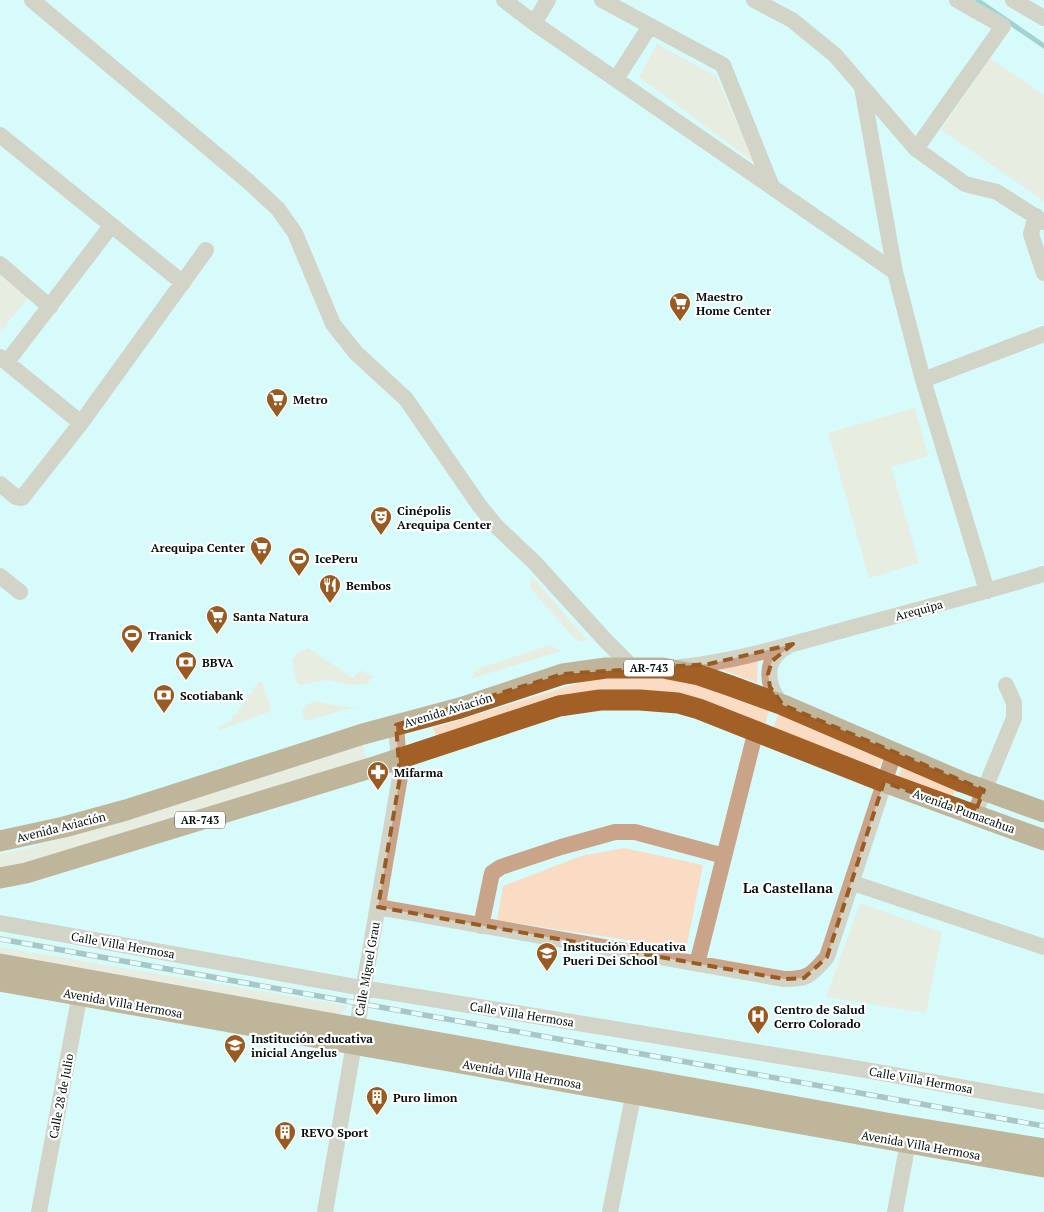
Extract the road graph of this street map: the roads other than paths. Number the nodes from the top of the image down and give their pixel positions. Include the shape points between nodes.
1 (32, 0) edge
2 (504, 0) edge
3 (548, 0) edge
4 (602, 0) edge
5 (754, 0) edge
6 (957, 0) edge
7 (1013, 0) edge
8 (1044, 18) edge
9 (534, 23) junction
10 (650, 26) junction
11 (616, 79) junction
12 (862, 87) junction
13 (0, 135) edge
14 (916, 149) junction
15 (772, 187) junction
16 (1040, 219) edge
17 (111, 226) junction
18 (206, 250) dead end
19 (0, 264) edge
20 (895, 272) junction
21 (1044, 274) edge
22 (183, 283) junction
23 (50, 307) junction
24 (1044, 334) edge
25 (3, 360) edge
26 (924, 380) junction
27 (81, 423) junction
28 (0, 484) edge
29 (1044, 574) edge
30 (0, 576) edge
31 (987, 591) junction
32 (20, 592) dead end
33 (793, 644) junction
34 (633, 668) junction
35 (663, 668) junction
36 (1006, 685) dead end
37 (783, 705) junction
38 (396, 725) junction
39 (756, 730) junction
40 (894, 753) junction
41 (399, 758) junction
42 (884, 782) junction
43 (984, 790) junction
44 (1044, 812) edge
45 (974, 815) junction
46 (1044, 840) edge
47 (0, 841) edge
48 (724, 856) junction
49 (0, 878) edge
50 (853, 883) junction
51 (378, 907) junction
52 (0, 923) edge
53 (481, 926) junction
54 (1044, 947) edge
55 (0, 964) edge
56 (697, 964) junction
57 (0, 981) edge
58 (81, 987) junction
59 (364, 989) junction
60 (355, 1036) junction
61 (635, 1086) junction
62 (1044, 1102) edge
63 (909, 1135) junction
64 (1044, 1149) edge
65 (1044, 1167) edge
66 (39, 1212) edge
67 (325, 1212) edge
68 (610, 1212) edge
69 (895, 1212) edge

1 - 34 street via 278,209 295,233 332,324 356,353 406,399 496,526
2 - 9 street
3 - 9 street
4 - 10 street
5 - 12 street via 792,20 835,55
6 - 14 street via 1003,26
7 - 8 street
9 - 11 street
10 - 11 street
10 - 15 street via 723,65
11 - 15 street
12 - 14 street
12 - 20 street
13 - 17 street
14 - 16 street via 965,184 997,192
15 - 20 street
16 - 21 street via 1031,234
17 - 22 street
17 - 23 street
18 - 22 street
19 - 23 street
20 - 26 street
22 - 27 street
23 - 25 street
24 - 26 street
25 - 27 street
26 - 31 street
27 - 28 street via 22,498
29 - 31 street, Arequipa
30 - 32 street
31 - 33 street, Arequipa
33 - 35 street, Arequipa via 709,664
33 - 37 street, Arequipa via 781,650 772,661 768,674 770,687
34 - 35 main road, Avenida Aviación / AR-743
34 - 38 main road, Avenida Aviación / AR-743 via 563,674
35 - 37 main road, Avenida Aviación / AR-743 via 707,678
36 - 43 street via 1014,703 1014,718
37 - 40 main road, Avenida Aviación / AR-743
38 - 41 street, Calle Miguel Grau
38 - 47 main road, Avenida Aviación / AR-743 via 126,810
39 - 41 main road, AR-743 via 678,703 600,700 558,706
39 - 42 main road, AR-743
39 - 48 street
40 - 42 street
40 - 43 main road, Avenida Pumacahua / AR-743
41 - 49 main road, AR-743 via 26,873
41 - 51 street, Calle Miguel Grau via 400,777
42 - 45 main road, Avenida Pumacahua / AR-743
42 - 50 street
43 - 44 main road, Avenida Pumacahua / AR-743
43 - 45 street
45 - 46 main road, Avenida Pumacahua / AR-743
48 - 53 street via 635,832 615,832 562,847 492,872
48 - 56 street
50 - 54 street
50 - 56 street via 827,957 804,978 784,979
51 - 53 street
51 - 59 street, Calle Miguel Grau
52 - 59 street, Calle Villa Hermosa
53 - 56 street
55 - 58 main road, Avenida Villa Hermosa
57 - 58 main road, Avenida Villa Hermosa
58 - 60 main road, Avenida Villa Hermosa
58 - 66 street, Calle 28 de Julio
59 - 60 street, Calle Miguel Grau
59 - 62 street, Calle Villa Hermosa
60 - 61 main road, Avenida Villa Hermosa
60 - 67 street, Calle Miguel Grau
61 - 63 main road, Avenida Villa Hermosa
61 - 68 street
63 - 64 main road, Avenida Villa Hermosa
63 - 65 main road, Avenida Villa Hermosa
63 - 69 street

